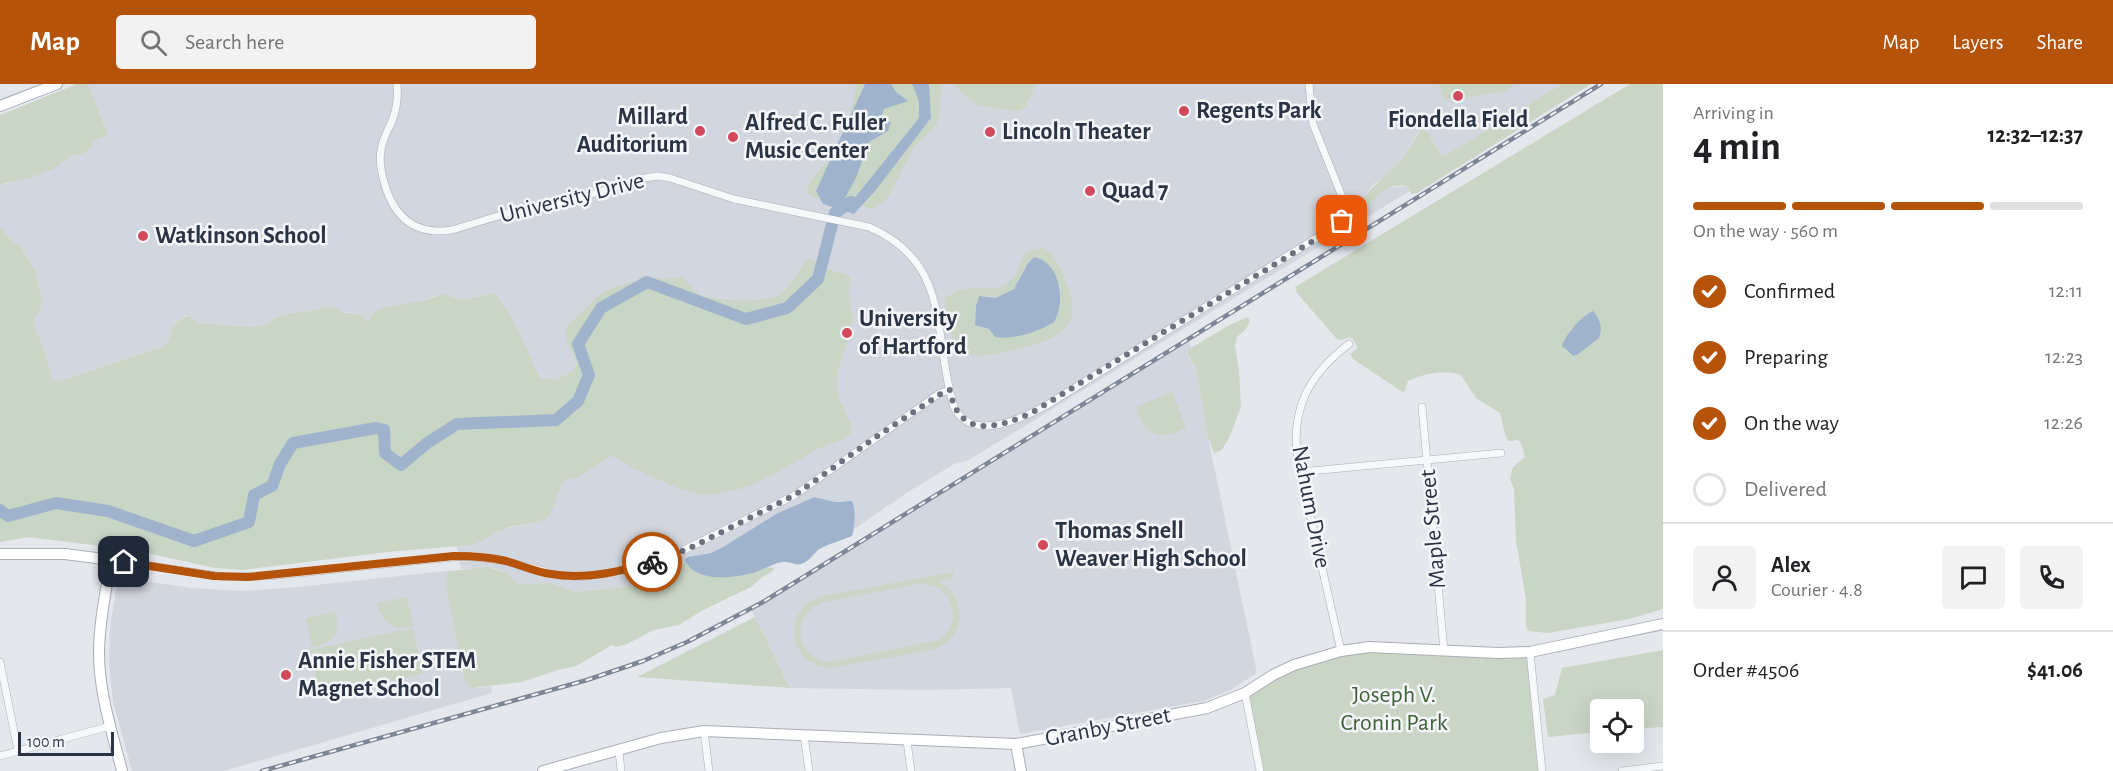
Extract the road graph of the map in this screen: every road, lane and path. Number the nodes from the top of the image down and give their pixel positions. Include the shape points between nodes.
1 (57, 84) edge
2 (398, 84) edge
3 (1310, 84) edge
4 (0, 106) edge
5 (1349, 344) dead end
6 (950, 390) junction
7 (1422, 407) dead end
8 (1501, 453) dead end
9 (1427, 460) junction
10 (1300, 472) junction
11 (0, 554) edge
12 (111, 560) junction
13 (1663, 624) edge
14 (1341, 651) junction
15 (1444, 651) junction
16 (1530, 652) junction
17 (0, 662) edge
18 (1245, 693) junction
19 (110, 726) junction
20 (704, 731) junction
21 (804, 735) junction
22 (907, 741) junction
23 (1016, 744) junction
24 (18, 751) junction
25 (619, 751) junction
26 (0, 756) edge
27 (1663, 766) edge
28 (122, 771) edge
29 (543, 771) edge
30 (621, 771) edge
31 (709, 771) edge
32 (809, 771) edge
33 (911, 771) edge
34 (1021, 771) edge
35 (1260, 771) edge
36 (1542, 771) edge
37 (1622, 771) edge
38 (1629, 771) edge

1 - 4 main road
2 - 6 street, University Drive via 394,117 381,150 382,174 389,197 412,224 425,230 452,230 654,176 669,177 734,199 869,227 906,251 920,267 935,299
3 - 6 street, University Drive via 1313,124 1344,201 1345,214 1339,224 1028,415 990,426 969,423 956,410
5 - 10 street, Nahum Drive via 1320,370 1302,403 1296,431
6 - 12 street via 940,393 795,495 678,553 609,573 564,576 502,560 463,556 237,577
7 - 9 street, Maple Street
8 - 9 street
9 - 10 street
9 - 15 street, Maple Street
10 - 14 street, Nahum Drive
11 - 12 main road via 65,554
12 - 19 main road via 99,651
13 - 16 main road, Granby Street
14 - 15 main road, Granby Street
14 - 18 main road, Granby Street via 1294,665
15 - 16 main road, Granby Street
16 - 36 street
17 - 24 street
18 - 23 main road, Granby Street via 1207,708
18 - 35 street
19 - 24 street
19 - 28 main road
20 - 21 main road, Granby Street
20 - 25 main road, Granby Street via 661,738
20 - 31 street
21 - 22 main road, Granby Street
21 - 32 street
22 - 23 main road, Granby Street
22 - 33 street
23 - 34 main road
24 - 26 street
25 - 29 main road, Granby Street
25 - 30 street
27 - 38 street
37 - 38 street

